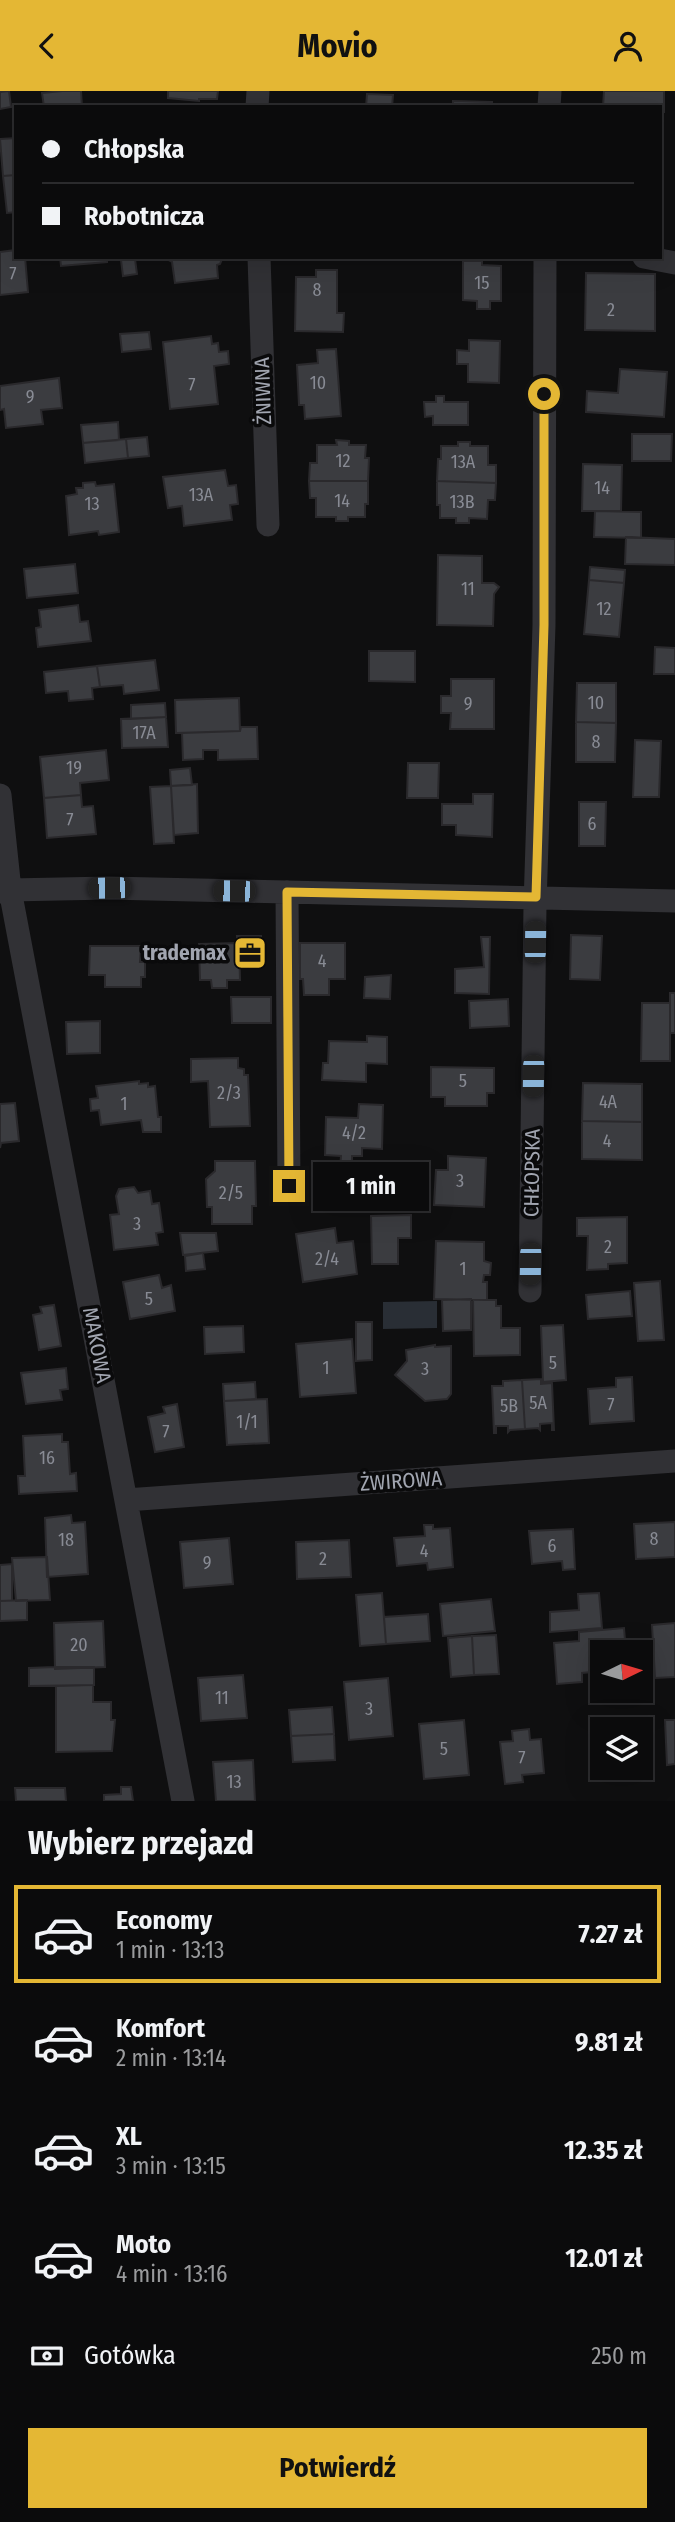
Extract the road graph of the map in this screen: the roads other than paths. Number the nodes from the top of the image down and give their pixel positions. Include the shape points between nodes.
1 (259, 259) edge
2 (545, 259) edge
3 (654, 259) edge
4 (675, 263) edge
5 (268, 525) dead end
6 (0, 795) edge
7 (5, 891) edge
8 (287, 892) junction
9 (536, 897) junction
10 (675, 901) edge
11 (289, 1186) dead end
12 (530, 1291) dead end
13 (675, 1461) edge
14 (126, 1500) junction
15 (183, 1801) edge

1 - 5 street, ŻNIWNA
2 - 9 street, CHŁOPSKA via 544,625
3 - 4 street
6 - 7 street, MAKOWA
7 - 8 street
7 - 14 street, MAKOWA
8 - 9 street
8 - 11 street
9 - 10 street
9 - 12 street, CHŁOPSKA
13 - 14 street, ŻWIROWA
14 - 15 street, MAKOWA

